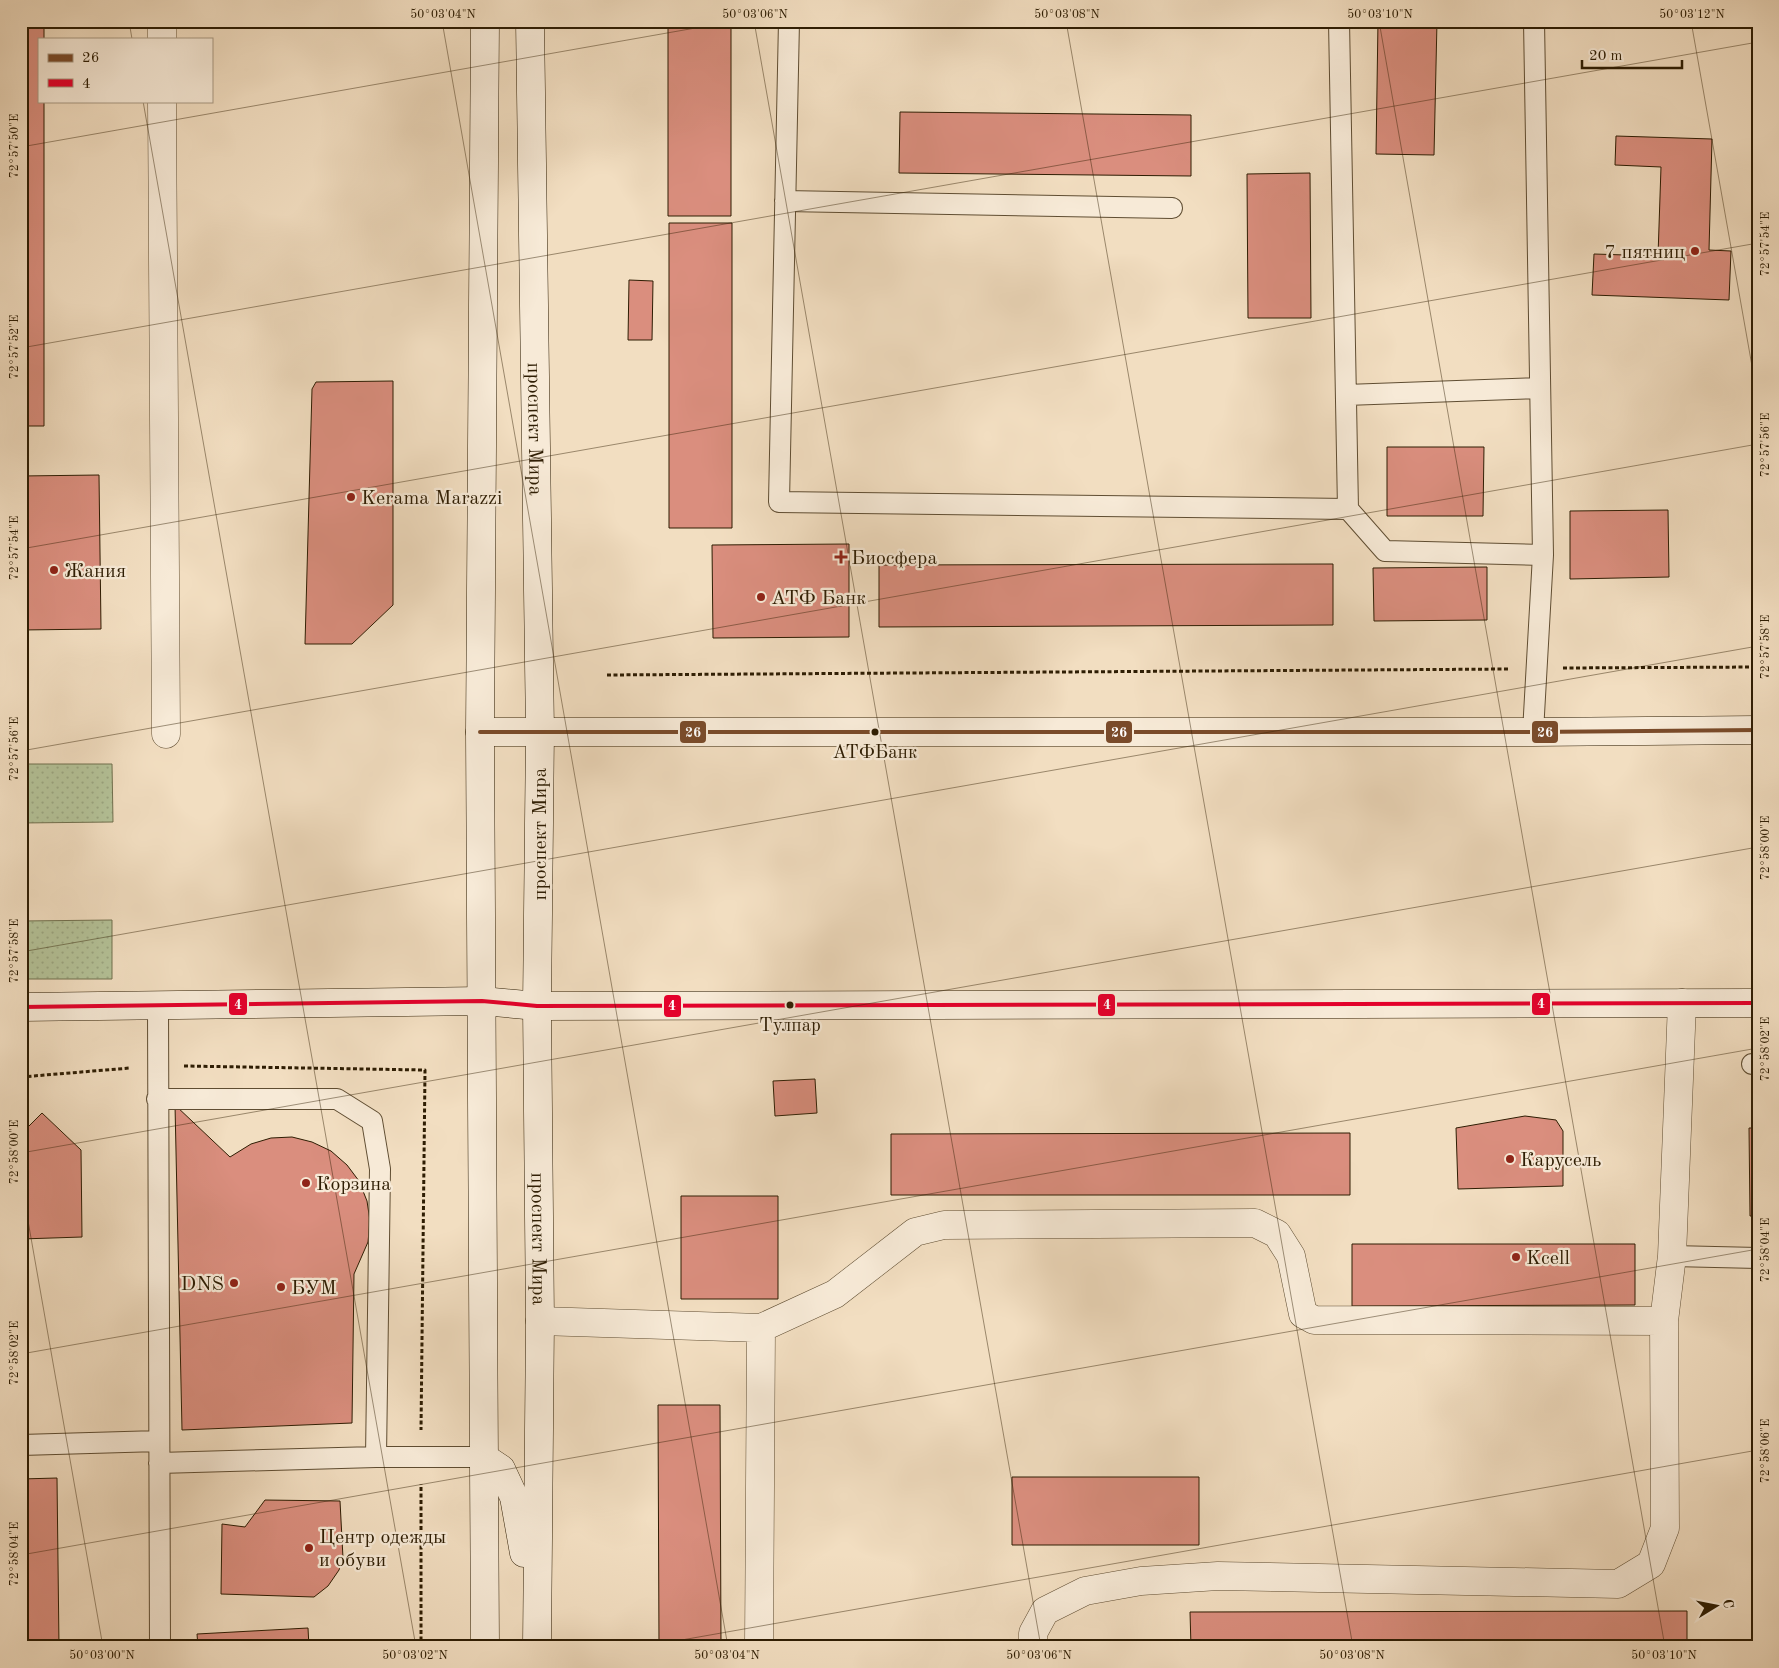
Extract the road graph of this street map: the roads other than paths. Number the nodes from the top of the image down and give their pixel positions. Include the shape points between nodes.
1 (162, 21) edge
2 (485, 21) edge
3 (530, 21) edge
4 (789, 21) edge
5 (1340, 21) edge
6 (1534, 21) edge
7 (162, 38) edge
8 (162, 102) edge
9 (785, 201) junction
10 (1172, 208) dead end
11 (1540, 388) junction
12 (1346, 395) junction
13 (1348, 509) junction
14 (1543, 555) junction
15 (1758, 730) edge
16 (480, 732) junction
17 (540, 732) junction
18 (1533, 732) junction
19 (166, 734) dead end
20 (482, 1002) junction
21 (1682, 1003) junction
22 (1758, 1003) edge
23 (158, 1006) junction
24 (538, 1006) junction
25 (21, 1007) edge
26 (158, 1099) junction
27 (1672, 1256) junction
28 (1758, 1258) edge
29 (1664, 1321) junction
30 (540, 1322) junction
31 (761, 1328) junction
32 (159, 1441) junction
33 (21, 1445) edge
34 (376, 1457) junction
35 (483, 1457) junction
36 (159, 1463) junction
37 (537, 1644) edge
38 (160, 1647) edge
39 (485, 1647) edge
40 (759, 1647) edge
41 (1033, 1647) edge

1 - 7 main road
2 - 16 main road
3 - 17 main road, проспект Мира
4 - 9 lane
5 - 12 lane
6 - 11 lane
8 - 19 main road
9 - 10 lane
9 - 13 lane via 779,502
11 - 12 lane
11 - 14 lane
12 - 13 lane
13 - 14 lane via 1385,551
14 - 18 lane
15 - 18 main road
16 - 17 main road
16 - 20 main road
17 - 18 main road
17 - 24 main road, проспект Мира
20 - 23 main road
20 - 24 main road
20 - 35 main road
21 - 22 main road
21 - 24 main road
21 - 27 main road
23 - 25 main road
23 - 26 lane
24 - 30 main road, проспект Мира
26 - 32 lane
26 - 34 lane via 337,1099 372,1121 380,1169
27 - 28 lane
27 - 29 main road
29 - 31 main road via 1314,1320 1303,1314 1291,1256 1276,1234 1255,1222 944,1224 915,1232 834,1294
29 - 41 main road via 1665,1528 1651,1564 1618,1584 1218,1576 1141,1582 1085,1590 1045,1611 1033,1633
30 - 31 main road
30 - 37 main road, проспект Мира
31 - 40 main road
32 - 33 lane
32 - 36 lane
34 - 35 lane
34 - 36 lane
35 - 37 main road via 501,1469 514,1497
35 - 39 main road
36 - 38 lane

